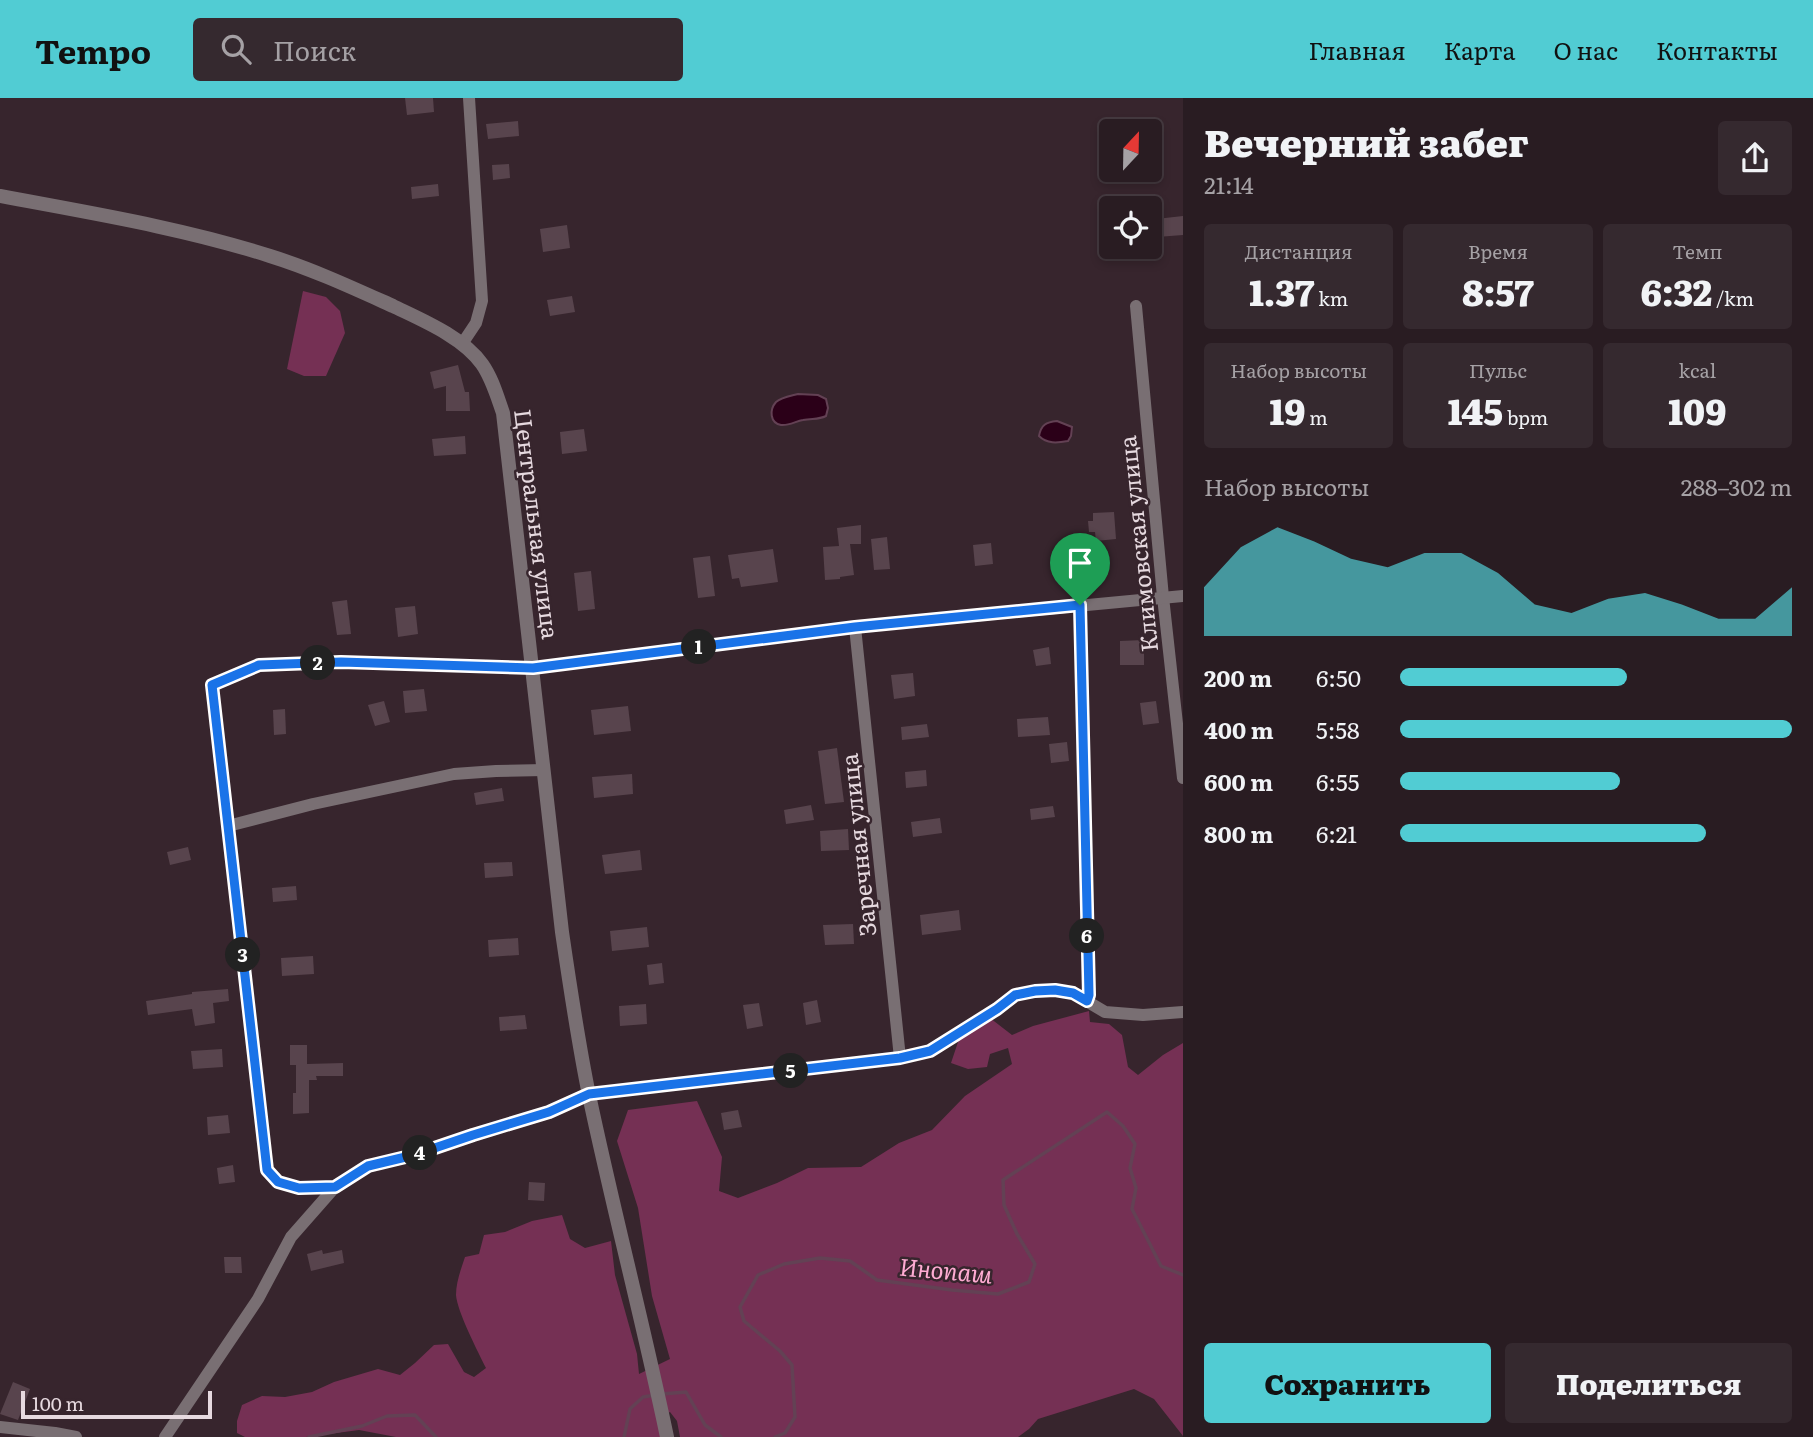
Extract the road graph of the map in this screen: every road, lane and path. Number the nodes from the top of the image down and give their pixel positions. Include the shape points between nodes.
1 (469, 98) edge
2 (0, 196) edge
3 (1136, 306) dead end
4 (462, 344) junction
5 (1183, 596) edge
6 (1163, 597) junction
7 (1080, 605) junction
8 (855, 627) junction
9 (533, 668) junction
10 (544, 770) junction
11 (1183, 778) edge
12 (228, 826) junction
13 (1087, 1001) junction
14 (1183, 1012) edge
15 (900, 1058) junction
16 (589, 1094) junction
17 (335, 1187) junction
18 (0, 1427) edge
19 (76, 1437) edge
20 (165, 1437) edge
21 (667, 1437) edge

1 - 4 street via 482,301 476,323
2 - 4 street, Центральная улица via 135,222 271,256 389,304
3 - 6 street, Климовская улица
4 - 9 street, Центральная улица via 481,363 503,413
5 - 6 street
6 - 7 street
6 - 11 street, Климовская улица
7 - 8 street
7 - 13 street
8 - 9 street
8 - 15 street, Заречная улица
9 - 10 street, Центральная улица
9 - 12 street via 341,662 259,665 212,685
10 - 12 street via 454,774
10 - 16 street, Центральная улица via 568,973
12 - 17 street via 267,1170 278,1182 299,1188
13 - 14 street via 1104,1012
13 - 15 street via 1055,990 1015,995 930,1051
15 - 16 street
16 - 17 street via 549,1112 368,1166
16 - 21 street, Центральная улица
17 - 20 street via 291,1237 258,1299
18 - 19 street

